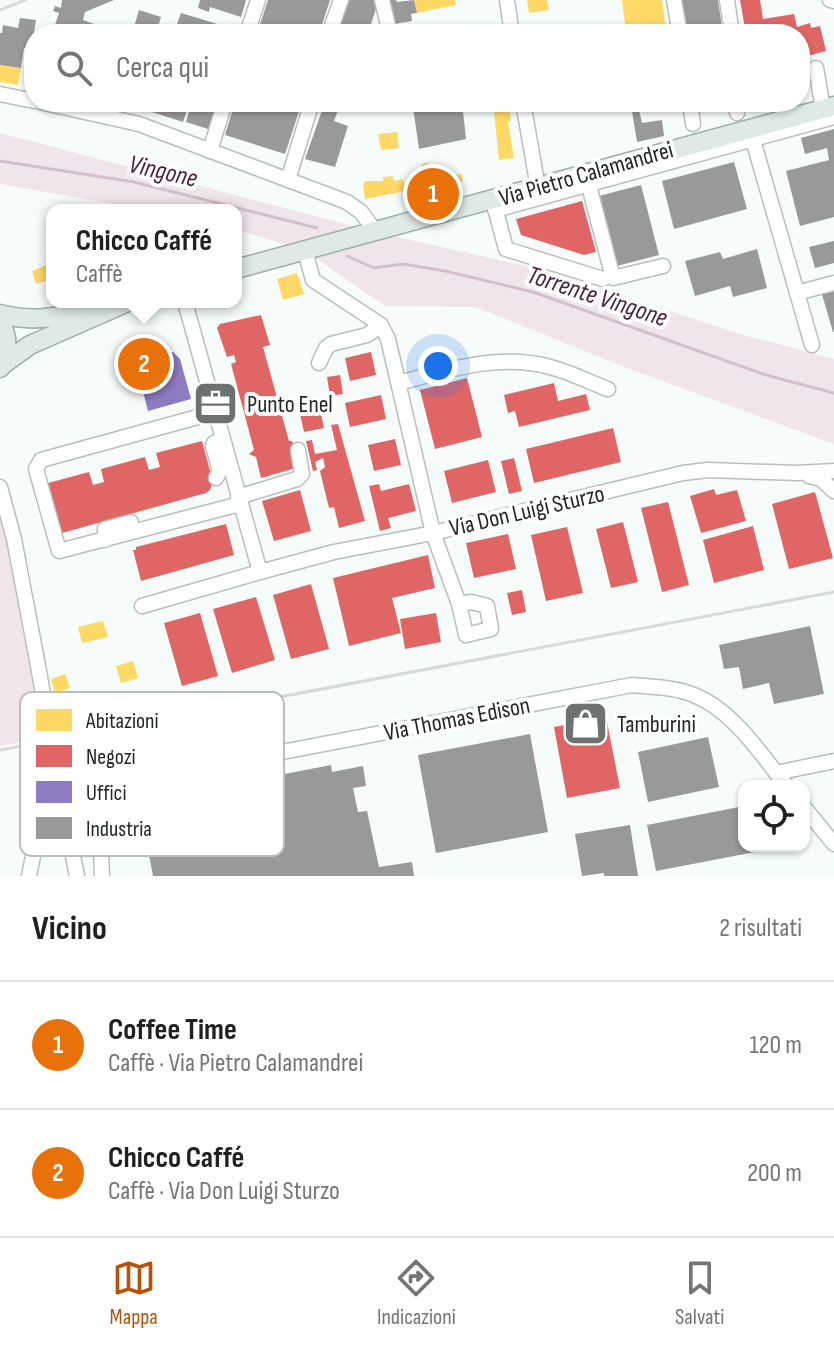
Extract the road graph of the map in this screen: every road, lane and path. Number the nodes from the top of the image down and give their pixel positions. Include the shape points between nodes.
1 (258, 0) edge
2 (341, 0) edge
3 (382, 0) edge
4 (507, 0) edge
5 (674, 0) edge
6 (721, 0) edge
7 (727, 0) edge
8 (250, 24) edge
9 (333, 24) edge
10 (388, 24) edge
11 (511, 24) edge
12 (678, 24) edge
13 (725, 24) edge
14 (731, 24) edge
15 (816, 68) dead end
16 (0, 94) edge
17 (24, 99) edge
18 (810, 110) edge
19 (830, 111) edge
20 (85, 112) edge
21 (222, 112) edge
22 (309, 112) edge
23 (525, 112) edge
24 (691, 112) edge
25 (775, 112) edge
26 (743, 116) edge
27 (693, 124) dead end
28 (210, 151) junction
29 (588, 179) junction
30 (288, 180) junction
31 (538, 188) junction
32 (494, 205) junction
33 (370, 234) junction
34 (308, 250) junction
35 (663, 266) dead end
36 (242, 267) edge
37 (603, 279) dead end
38 (834, 283) edge
39 (797, 293) junction
40 (97, 308) edge
41 (112, 308) edge
42 (187, 308) edge
43 (0, 314) edge
44 (0, 322) edge
45 (381, 325) junction
46 (812, 345) dead end
47 (319, 363) dead end
48 (0, 368) edge
49 (399, 383) junction
50 (608, 389) dead end
51 (216, 412) junction
52 (223, 440) junction
53 (298, 450) dead end
54 (834, 471) edge
55 (797, 473) junction
56 (216, 478) dead end
57 (0, 487) edge
58 (834, 491) edge
59 (239, 500) junction
60 (131, 522) dead end
61 (433, 533) junction
62 (105, 540) junction
63 (260, 572) junction
64 (459, 604) dead end
65 (142, 606) dead end
66 (43, 692) edge
67 (284, 749) edge
68 (834, 761) edge
69 (776, 773) junction
70 (782, 780) edge
71 (810, 814) edge
72 (834, 844) edge
73 (33, 856) edge
74 (73, 856) edge
75 (101, 856) edge
76 (29, 876) edge
77 (77, 876) edge
78 (102, 876) edge

1 - 8 street
2 - 9 street
3 - 10 street
4 - 11 street
5 - 12 street
6 - 13 street
7 - 14 street
15 - 19 street
16 - 17 street
18 - 19 main road, Via Pietro Calamandrei
19 - 26 street
20 - 28 street via 139,124
21 - 28 street
22 - 30 street
23 - 31 street
24 - 27 street
25 - 26 main road, Via Pietro Calamandrei
26 - 29 main road, Via Pietro Calamandrei
26 - 39 street
28 - 30 street
29 - 31 main road, Via Pietro Calamandrei
29 - 32 street
29 - 35 street via 613,278
30 - 33 street via 347,202 361,212
31 - 32 main road, Via Pietro Calamandrei
32 - 33 main road, Via Pietro Calamandrei
32 - 37 street via 506,249
33 - 34 main road, Via Pietro Calamandrei
34 - 36 main road, Via Pietro Calamandrei
34 - 45 street via 313,280
38 - 39 street
39 - 46 street
40 - 43 main road via 45,319
41 - 48 main road via 30,345
42 - 51 street
44 - 48 main road via 8,349
45 - 47 street via 367,335 331,344
45 - 49 street
49 - 50 street via 481,363 516,361 550,367
49 - 61 street
51 - 52 street
51 - 62 street via 41,460 36,469 59,551
52 - 56 street via 213,446 220,471
52 - 59 street
53 - 59 street via 302,474 297,479
54 - 55 street, Via Don Luigi Sturzo
55 - 58 street, Via Don Luigi Sturzo via 821,479
55 - 61 street, Via Don Luigi Sturzo via 683,473
57 - 66 street, bridge
59 - 62 street
59 - 63 street
60 - 62 street via 105,529
61 - 63 street, Via Don Luigi Sturzo
61 - 64 street
63 - 65 street, Via Don Luigi Sturzo
67 - 69 street, Via Thomas Edison via 608,685 632,685 666,687 718,708
68 - 69 street
69 - 70 street, Via Thomas Edison
71 - 72 street
73 - 76 street, Via Thomas Edison
74 - 77 street, bridge
75 - 78 street

